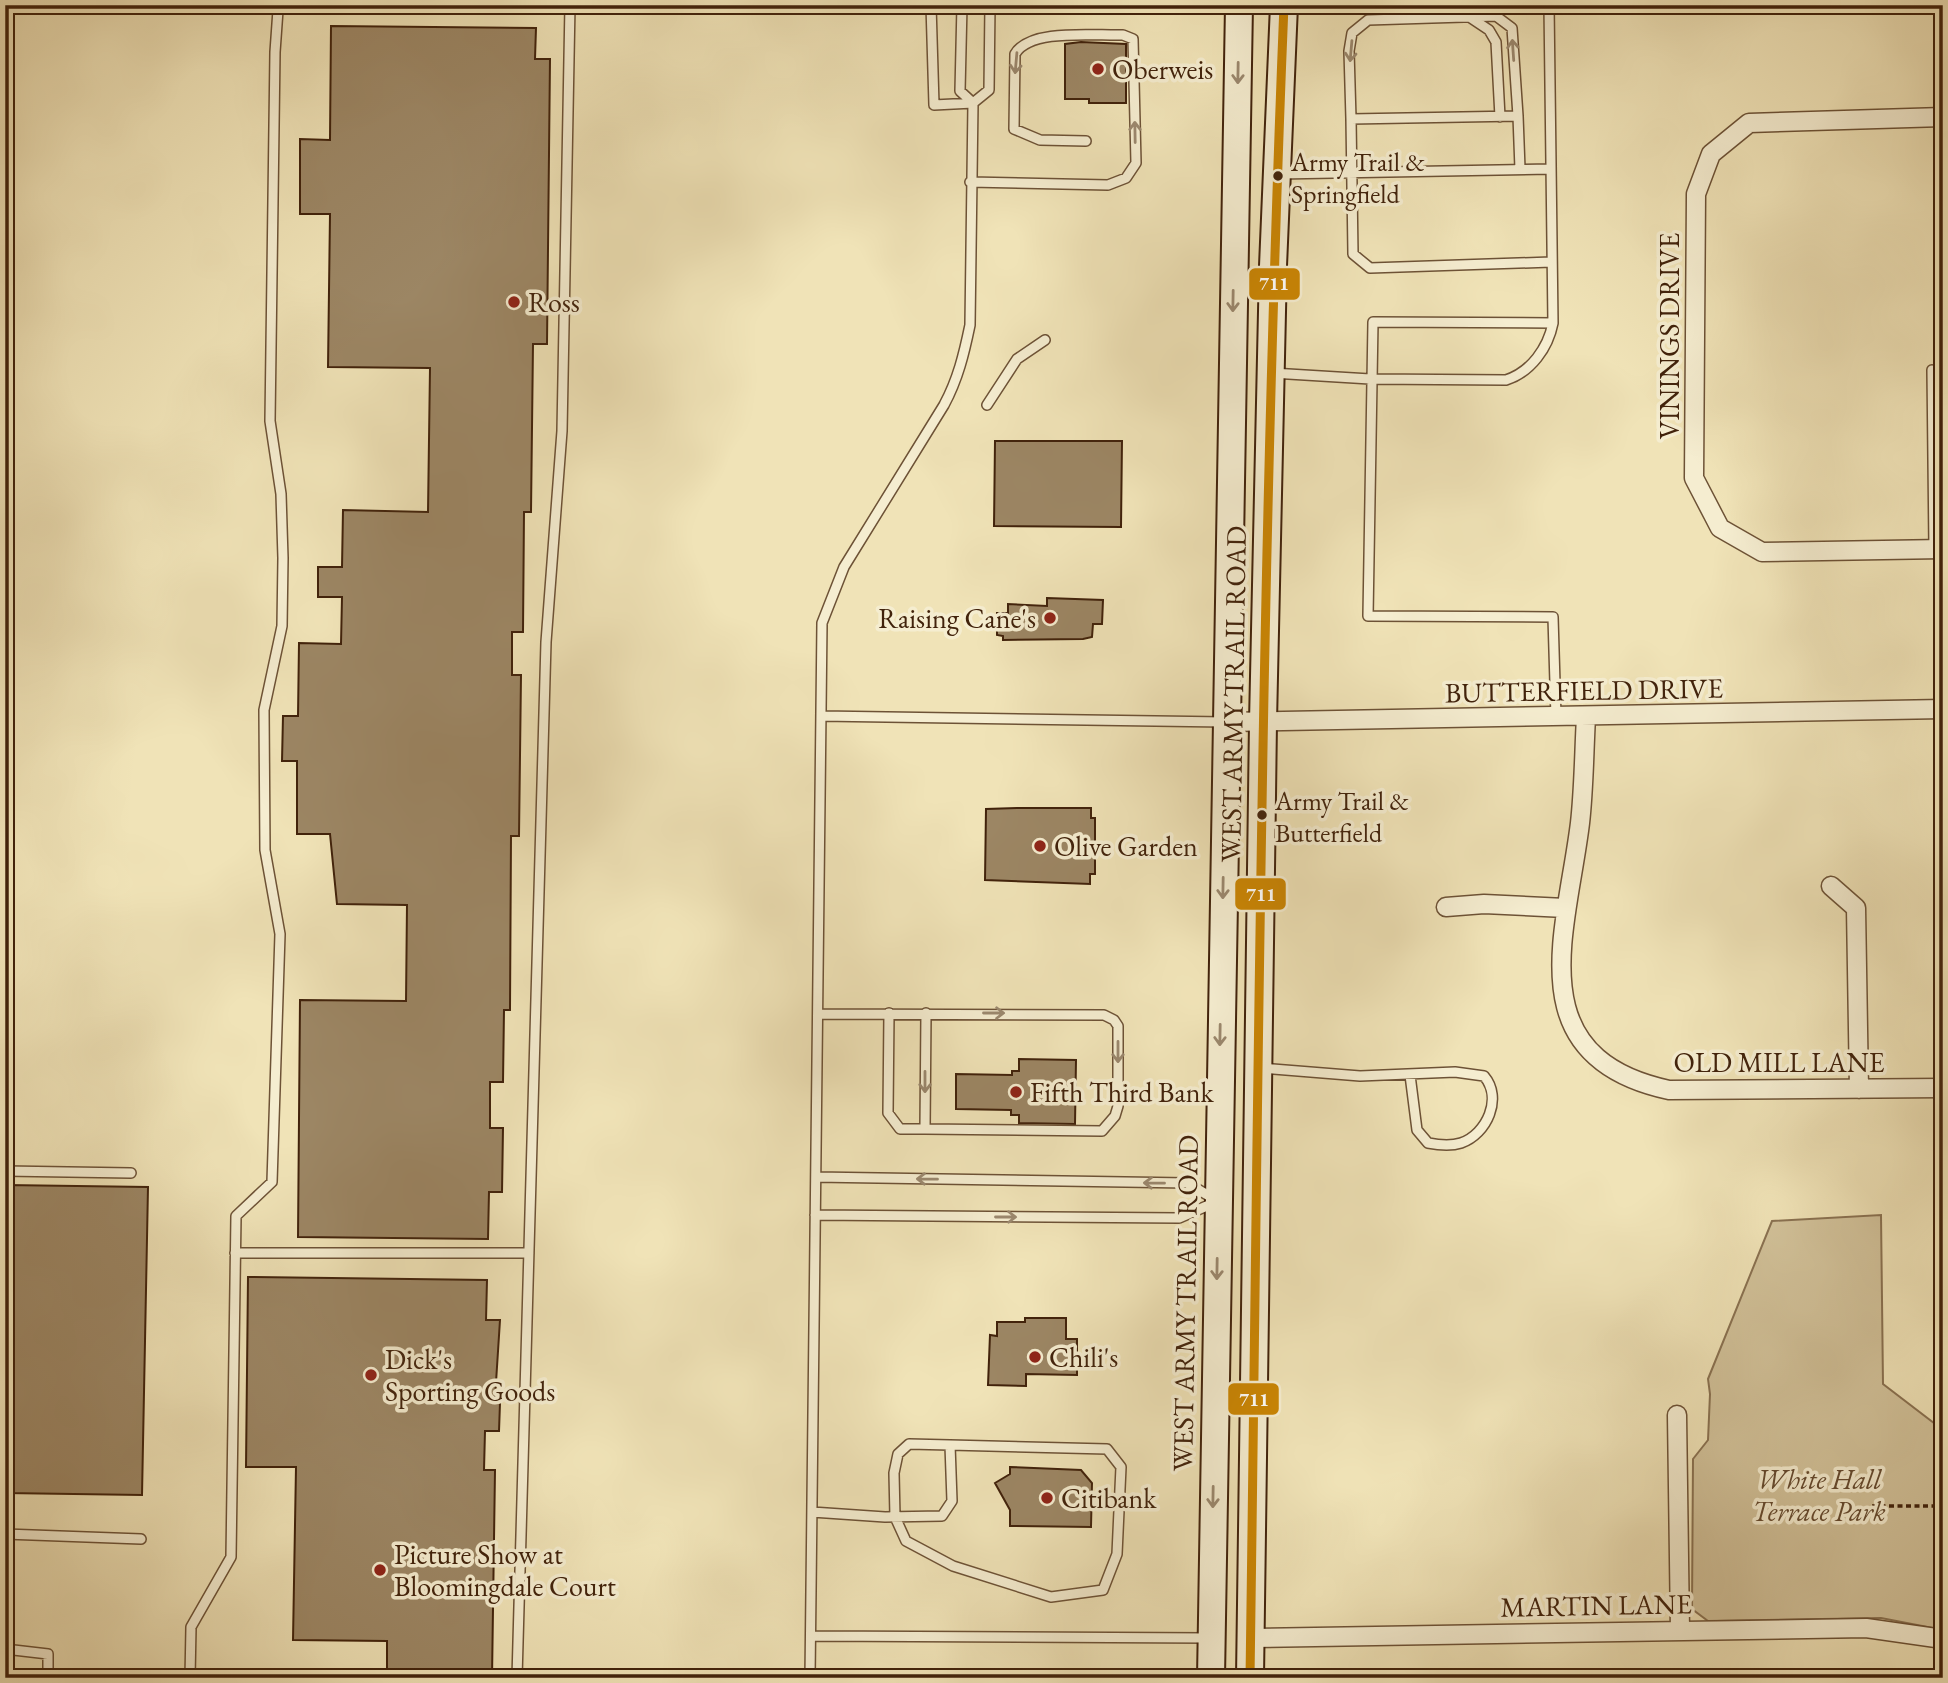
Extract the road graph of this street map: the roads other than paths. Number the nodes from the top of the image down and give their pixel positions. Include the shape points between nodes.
1 (285, 5) edge
2 (569, 5) edge
3 (931, 5) edge
4 (962, 5) edge
5 (990, 5) edge
6 (1240, 5) edge
7 (1284, 5) edge
8 (1549, 5) edge
9 (1471, 18) junction
10 (973, 103) junction
11 (1500, 117) junction
12 (1518, 117) junction
13 (1943, 117) edge
14 (1350, 119) junction
15 (1086, 141) dead end
16 (1520, 169) junction
17 (1550, 169) junction
18 (1277, 174) junction
19 (1351, 174) junction
20 (970, 182) junction
21 (1551, 262) junction
22 (1553, 323) junction
23 (1045, 340) dead end
24 (1932, 370) dead end
25 (1270, 373) junction
26 (1370, 379) junction
27 (986, 405) dead end
28 (1939, 549) edge
29 (1943, 709) edge
30 (821, 716) junction
31 (1556, 717) junction
32 (1587, 717) junction
33 (1225, 722) junction
34 (1263, 722) junction
35 (1830, 886) dead end
36 (1446, 907) dead end
37 (1565, 908) junction
38 (889, 1013) junction
39 (926, 1013) junction
40 (818, 1014) junction
41 (1258, 1068) junction
42 (1410, 1075) junction
43 (1943, 1088) edge
44 (1859, 1089) junction
45 (925, 1129) junction
46 (5, 1171) edge
47 (131, 1173) dead end
48 (816, 1177) junction
49 (1218, 1201) junction
50 (1256, 1203) junction
51 (815, 1215) junction
52 (235, 1253) junction
53 (529, 1253) junction
54 (1677, 1415) dead end
55 (950, 1445) junction
56 (812, 1512) junction
57 (895, 1517) junction
58 (5, 1534) edge
59 (141, 1539) dead end
60 (1680, 1630) junction
61 (811, 1636) junction
62 (1211, 1638) junction
63 (1250, 1638) junction
64 (1943, 1639) edge
65 (5, 1649) edge
66 (48, 1678) edge
67 (190, 1678) edge
68 (517, 1678) edge
69 (810, 1678) edge
70 (1211, 1678) edge
71 (1248, 1678) edge

1 - 52 lane via 278,10 275,52 270,421 281,494 282,626 264,710 265,850 280,934 272,1182 236,1216
2 - 53 lane via 562,431 546,642
3 - 10 lane via 934,105
4 - 10 lane via 960,91
5 - 10 lane via 989,90
6 -> 33 main road, WEST ARMY TRAIL ROAD
7 - 18 main road, WEST ARMY TRAIL ROAD
8 - 17 lane
9 - 11 lane via 1489,30 1496,42
12 -> 9 lane via 1512,28 1496,16
9 -> 14 lane via 1368,20 1352,33
10 - 20 lane
11 - 12 lane
11 - 14 lane
12 - 16 lane
13 - 28 street, VININGS DRIVE via 1749,122 1711,154 1696,194 1694,478 1720,528 1762,552
14 - 19 lane
20 -> 15 lane via 1108,185 1126,178 1136,163 1133,39 1123,35 1039,37 1021,44 1015,54 1014,130 1040,140
16 - 17 lane
16 - 19 lane
17 - 21 lane
18 - 19 lane
18 - 25 main road, WEST ARMY TRAIL ROAD
19 - 21 lane via 1353,254 1370,268
20 - 30 lane via 970,325 958,379 833,590 822,623
21 - 22 lane
22 - 26 lane via 1548,345 1518,376 1506,380
22 - 26 lane via 1373,322
23 - 27 lane via 1017,359
24 - 28 lane
25 - 26 lane
25 - 34 main road, WEST ARMY TRAIL ROAD
26 - 31 lane via 1368,616 1553,617
29 - 32 street, BUTTERFIELD DRIVE
30 - 33 lane
30 - 40 lane
31 - 32 street, BUTTERFIELD DRIVE
31 - 34 street, BUTTERFIELD DRIVE
32 - 37 street, OLD MILL LANE via 1580,823
33 - 34 street, BUTTERFIELD DRIVE
33 -> 49 main road, WEST ARMY TRAIL ROAD
34 - 41 main road, WEST ARMY TRAIL ROAD
35 - 44 street via 1856,908
36 - 37 street
37 - 44 street, OLD MILL LANE via 1561,992 1579,1034 1618,1072 1647,1086 1678,1091
38 - 39 lane
38 - 40 lane
38 - 45 lane via 888,1114 900,1129
39 -> 45 lane
39 -> 45 lane via 1104,1015 1118,1026 1118,1106 1102,1131
40 - 48 lane
41 - 42 lane
41 - 50 main road, WEST ARMY TRAIL ROAD
42 - 42 lane via 1455,1072 1484,1076 1493,1091 1492,1107 1476,1135 1459,1144 1428,1143 1417,1130
43 - 44 street, OLD MILL LANE
46 - 47 lane
49 -> 48 lane via 1186,1183
48 - 51 lane
49 - 50 main road
51 -> 49 lane via 1180,1218
49 -> 62 main road, WEST ARMY TRAIL ROAD
50 - 63 main road, WEST ARMY TRAIL ROAD
51 - 56 lane
52 - 53 lane
52 - 67 lane via 231,1557 191,1627
53 - 68 lane
54 - 60 street
55 - 57 lane via 909,1444 898,1454
55 - 57 lane via 952,1501 942,1516
55 - 57 lane via 1107,1449 1121,1467 1117,1554 1103,1590 1051,1597 953,1566 906,1541
56 - 57 lane
56 - 61 lane
58 - 59 lane
60 - 63 street, MARTIN LANE
60 - 64 street, MARTIN LANE via 1866,1628
61 - 62 lane
61 - 69 lane
62 - 70 main road, WEST ARMY TRAIL ROAD
62 - 71 main road
63 - 71 main road, WEST ARMY TRAIL ROAD
65 - 66 lane via 48,1654

